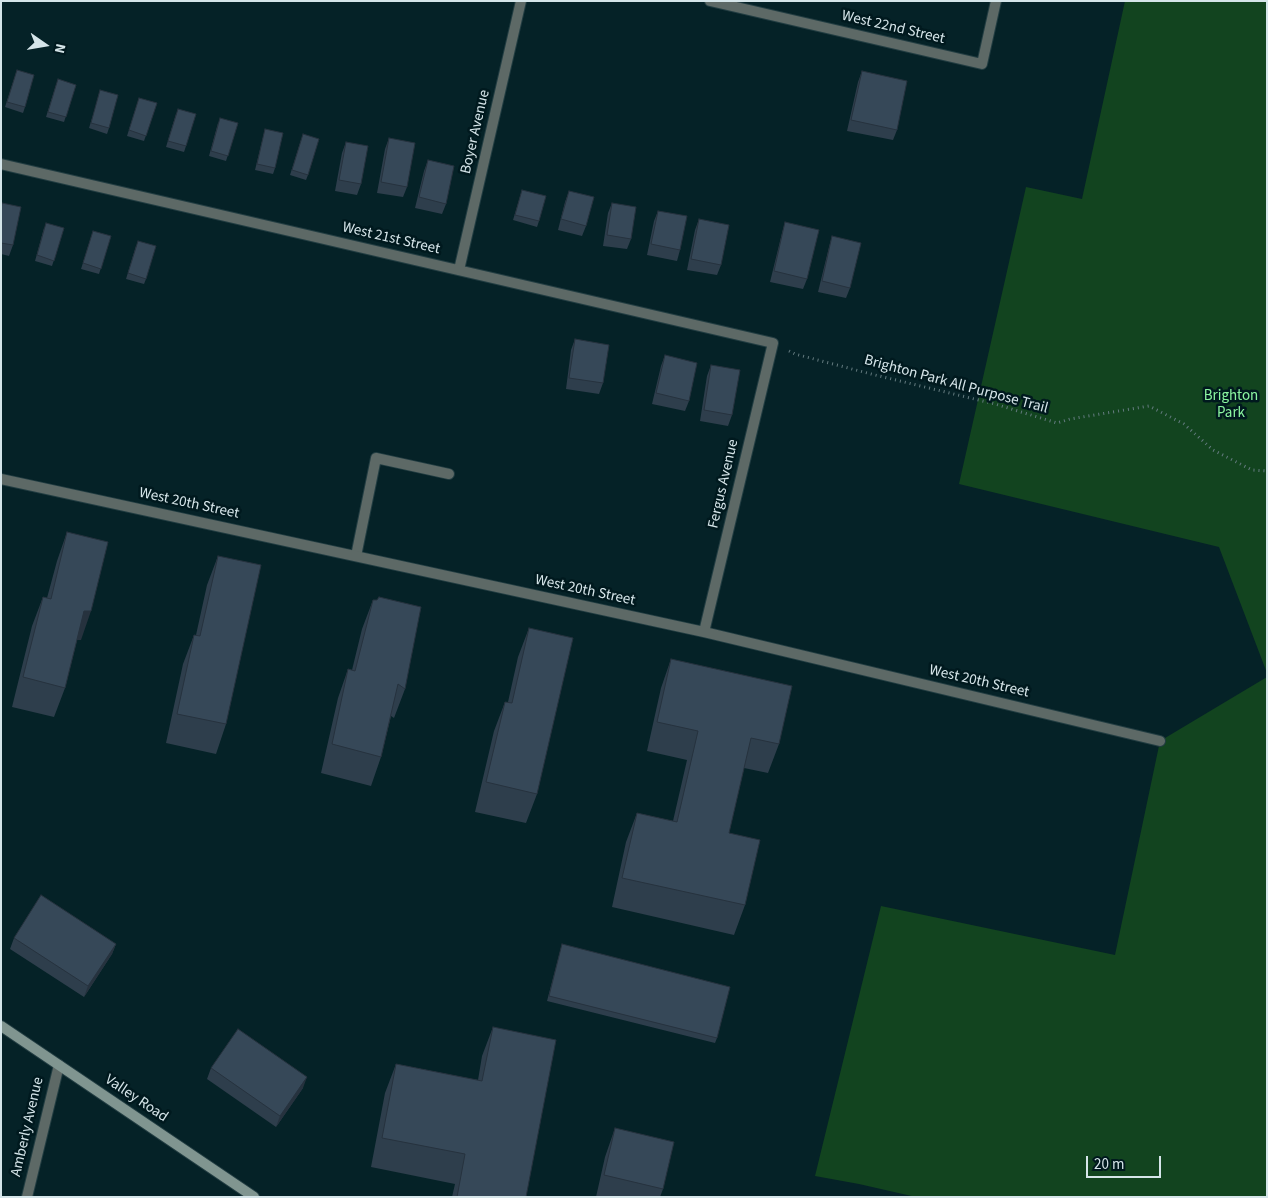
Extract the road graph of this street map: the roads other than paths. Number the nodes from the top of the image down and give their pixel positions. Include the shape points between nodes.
1 (521, 1) edge
2 (710, 1) edge
3 (996, 1) edge
4 (1, 164) edge
5 (459, 270) junction
6 (773, 343) joint
7 (449, 474) dead end
8 (1, 479) edge
9 (356, 556) junction
10 (704, 632) junction
11 (1160, 741) dead end
12 (1, 1026) edge
13 (59, 1065) junction
14 (27, 1197) edge
15 (254, 1197) edge

1 - 5 street, Boyer Avenue
2 - 3 street, West 22nd Street via 982,64
4 - 5 street, West 21st Street
5 - 6 street, West 21st Street
6 - 10 street, Fergus Avenue
7 - 9 street via 376,458
8 - 9 street, West 20th Street
9 - 10 street, West 20th Street
10 - 11 street, West 20th Street
12 - 13 street, Valley Road
13 - 14 street, Amberly Avenue
13 - 15 street, Valley Road

